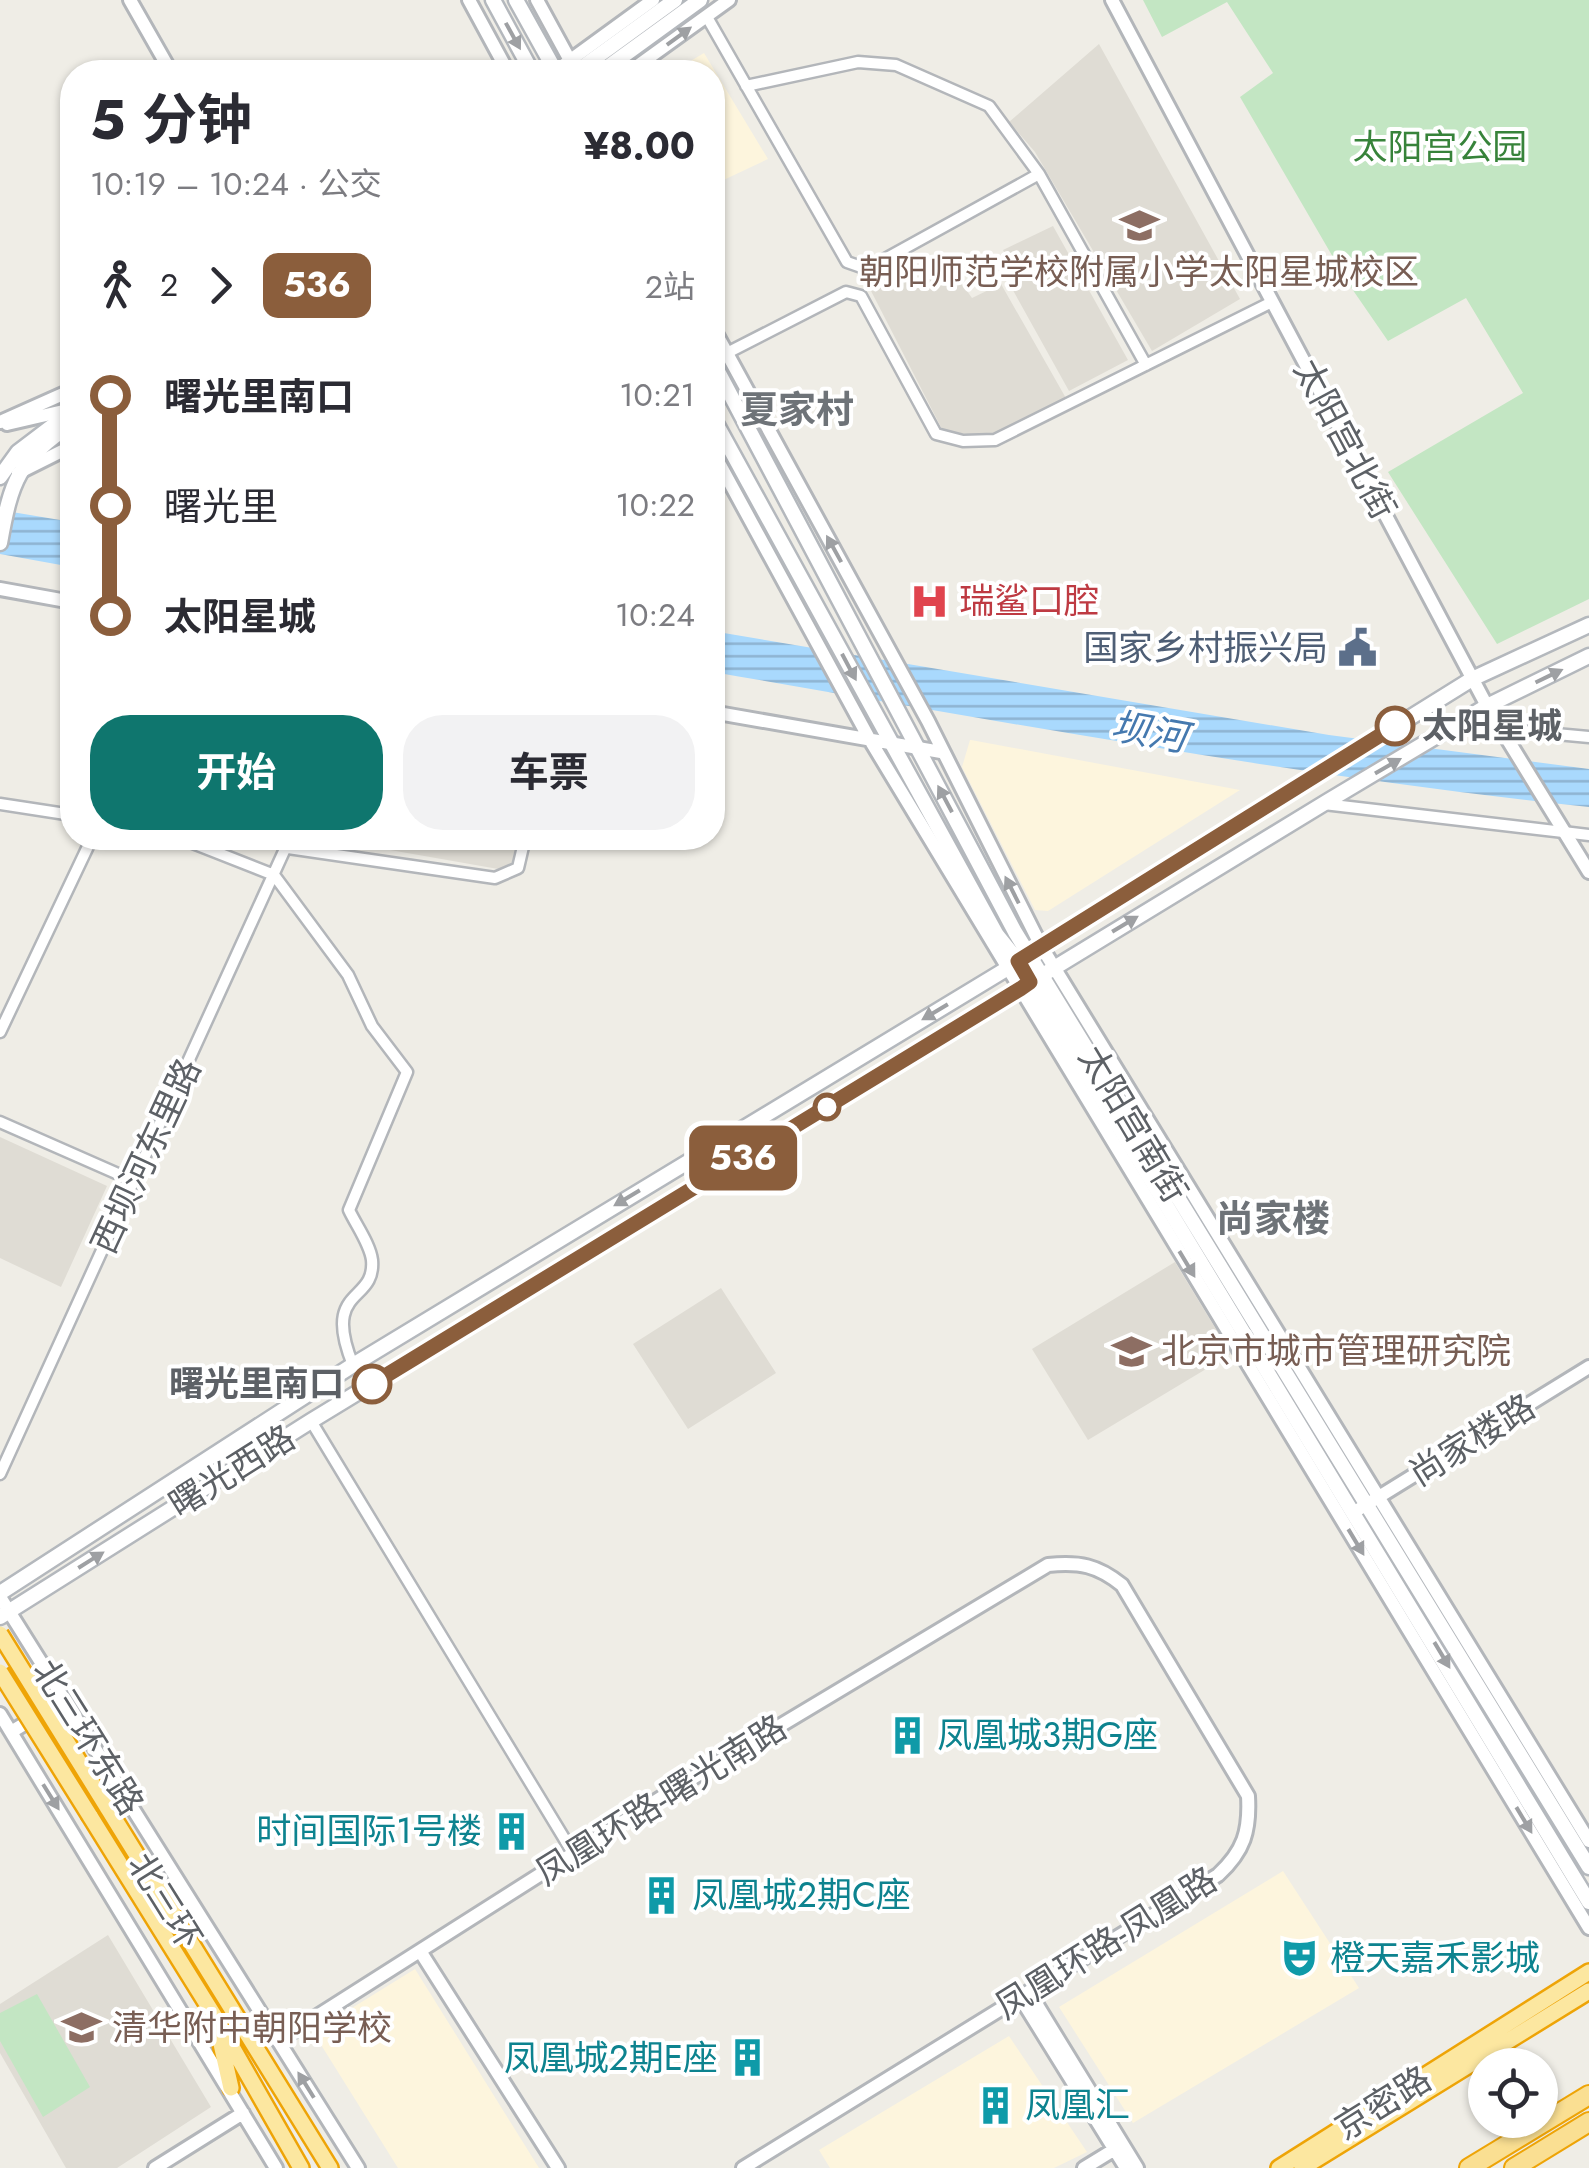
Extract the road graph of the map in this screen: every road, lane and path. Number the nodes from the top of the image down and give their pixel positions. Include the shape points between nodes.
1 (130, 0) edge
2 (469, 0) edge
3 (493, 0) edge
4 (516, 0) edge
5 (538, 0) edge
6 (653, 0) edge
7 (675, 0) edge
8 (700, 0) edge
9 (729, 0) edge
10 (1112, 0) edge
11 (706, 17) junction
12 (163, 60) edge
13 (502, 60) edge
14 (526, 60) edge
15 (548, 60) edge
16 (570, 60) edge
17 (586, 60) edge
18 (589, 60) edge
19 (618, 60) edge
20 (646, 60) edge
21 (746, 86) junction
22 (1039, 174) junction
23 (1272, 302) junction
24 (725, 354) edge
25 (1146, 365) junction
26 (725, 366) edge
27 (725, 367) edge
28 (60, 396) edge
29 (60, 412) edge
30 (60, 419) edge
31 (0, 424) edge
32 (60, 433) edge
33 (725, 440) edge
34 (60, 452) edge
35 (16, 474) junction
36 (725, 474) edge
37 (0, 477) edge
38 (0, 543) edge
39 (0, 589) edge
40 (60, 600) edge
41 (1589, 624) edge
42 (1589, 656) edge
43 (1472, 679) junction
44 (1487, 706) junction
45 (725, 714) edge
46 (1501, 730) junction
47 (1589, 737) edge
48 (870, 740) junction
49 (890, 744) junction
50 (919, 749) junction
51 (941, 752) junction
52 (1325, 802) junction
53 (0, 804) edge
54 (60, 814) edge
55 (1565, 832) junction
56 (1589, 835) edge
57 (86, 850) edge
58 (210, 850) edge
59 (286, 850) edge
60 (330, 850) edge
61 (522, 850) edge
62 (1589, 872) edge
63 (274, 875) junction
64 (1024, 957) junction
65 (1037, 979) junction
66 (0, 1032) edge
67 (0, 1122) edge
68 (134, 1181) junction
69 (353, 1365) junction
70 (1589, 1368) edge
71 (311, 1421) junction
72 (0, 1474) edge
73 (1367, 1505) junction
74 (1048, 1565) joint
75 (0, 1596) edge
76 (4, 1615) edge
77 (0, 1634) edge
78 (0, 1672) edge
79 (64, 1700) junction
80 (0, 1714) edge
81 (11, 1732) junction
82 (1589, 1840) edge
83 (573, 1854) junction
84 (1589, 1867) edge
85 (1589, 1902) edge
86 (1589, 1928) edge
87 (420, 1951) junction
88 (1589, 1972) edge
89 (1589, 1992) edge
90 (1024, 1995) junction
91 (215, 2017) junction
92 (278, 2040) junction
93 (230, 2088) junction
94 (1589, 2096) edge
95 (243, 2113) junction
96 (1589, 2122) edge
97 (1117, 2148) junction
98 (768, 2153) junction
99 (1129, 2166) edge
100 (154, 2168) edge
101 (276, 2168) edge
102 (301, 2168) edge
103 (330, 2168) edge
104 (358, 2168) edge
105 (558, 2168) edge
106 (742, 2168) edge
107 (777, 2168) edge
108 (1084, 2168) edge
109 (1278, 2168) edge
110 (1302, 2168) edge
111 (1470, 2168) edge
112 (1514, 2168) edge

1 - 12 street
2 - 13 street
3 -> 14 main road
4 - 15 main road
5 - 16 street
6 - 17 street
7 - 18 main road
8 - 19 main road
9 - 11 street
10 - 23 street, 太阳宫北街
20 -> 11 street
11 - 21 street
21 - 22 street via 858,62 896,65 990,106
21 - 22 street via 847,262 866,270
22 - 25 street
23 - 25 street
23 - 43 street, 太阳宫北街
24 - 25 street via 846,292 861,296 936,434 962,441 995,440
51 -> 26 street, 太阳宫南街
27 - 50 main road, 太阳宫南街
28 - 31 street
29 - 31 street
30 - 37 main road via 18,452
32 - 35 main road
33 -> 49 main road, 太阳宫南街
34 - 35 street
35 - 38 main road
36 - 48 street, 太阳宫南街
39 - 40 street
41 - 43 main road
44 -> 42 main road
43 - 44 street, 太阳宫北街
43 - 64 main road, 曙光西路
44 - 46 street, 太阳宫北街
52 -> 44 main road, 曙光西路
45 - 48 street
46 - 47 street
46 - 55 street, 太阳宫北街
48 - 49 street
48 - 64 street, 太阳宫南街
49 - 50 street
49 - 64 main road, 太阳宫南街 via 997,934
50 - 51 street
64 -> 50 main road, 太阳宫南街
64 -> 51 street, 太阳宫南街
52 - 55 street
65 -> 52 main road, 曙光西路
53 - 54 street
55 - 56 street
55 - 62 street, 太阳宫北街
57 - 66 street
58 - 63 street
59 - 63 street, 西坝河东里路
60 - 61 street via 495,878 518,868
63 - 68 street, 西坝河东里路
63 - 69 street via 348,975 372,1026 407,1072 349,1210 372,1257 370,1277 341,1320
64 - 65 main road, 太阳宫南街
64 - 65 street, 太阳宫南街
64 -> 69 main road, 曙光西路
65 - 71 main road, 曙光西路
65 - 73 main road, 太阳宫南街
65 - 73 street, 太阳宫南街
65 -> 86 street, 太阳宫南街
67 - 68 street
68 - 72 street, 西坝河东里路
69 - 75 main road, 曙光西路
70 - 73 street, 尚家楼路
76 -> 71 main road, 曙光西路
71 - 83 street
73 - 82 street, 太阳宫南街
73 - 84 main road, 太阳宫南街
73 -> 85 main road, 太阳宫南街
74 - 83 street, 凤凰环路-曙光南路
74 - 90 street, 凤凰环路-凤凰路 via 1090,1565 1122,1585 1248,1796 1250,1826 1239,1855 1218,1875
75 - 76 street, 北三环东路
76 - 79 street, 北三环东路
77 - 103 highway, 北三环, bridge
78 - 91 highway, 北三环, bridge
79 - 81 street
79 - 92 street, 北三环东路
80 - 81 street, 北三环东路
81 -> 93 street, 北三环东路
83 - 87 street, 凤凰环路-曙光南路
87 - 92 street, 凤凰环路-曙光南路
87 - 105 street
88 - 109 highway, 京密路
89 - 110 highway, 京密路
90 - 97 street
90 - 98 street, 凤凰环路-凤凰路
91 - 93 highway
91 - 102 highway, 北三环
104 -> 92 street, 北三环东路
93 - 95 street, 北三环东路
94 - 111 highway
95 - 100 street
95 - 101 street, 北三环东路
96 - 112 highway
97 - 99 street
97 - 108 street
98 - 106 street, 凤凰环路-凤凰路
98 - 107 street

